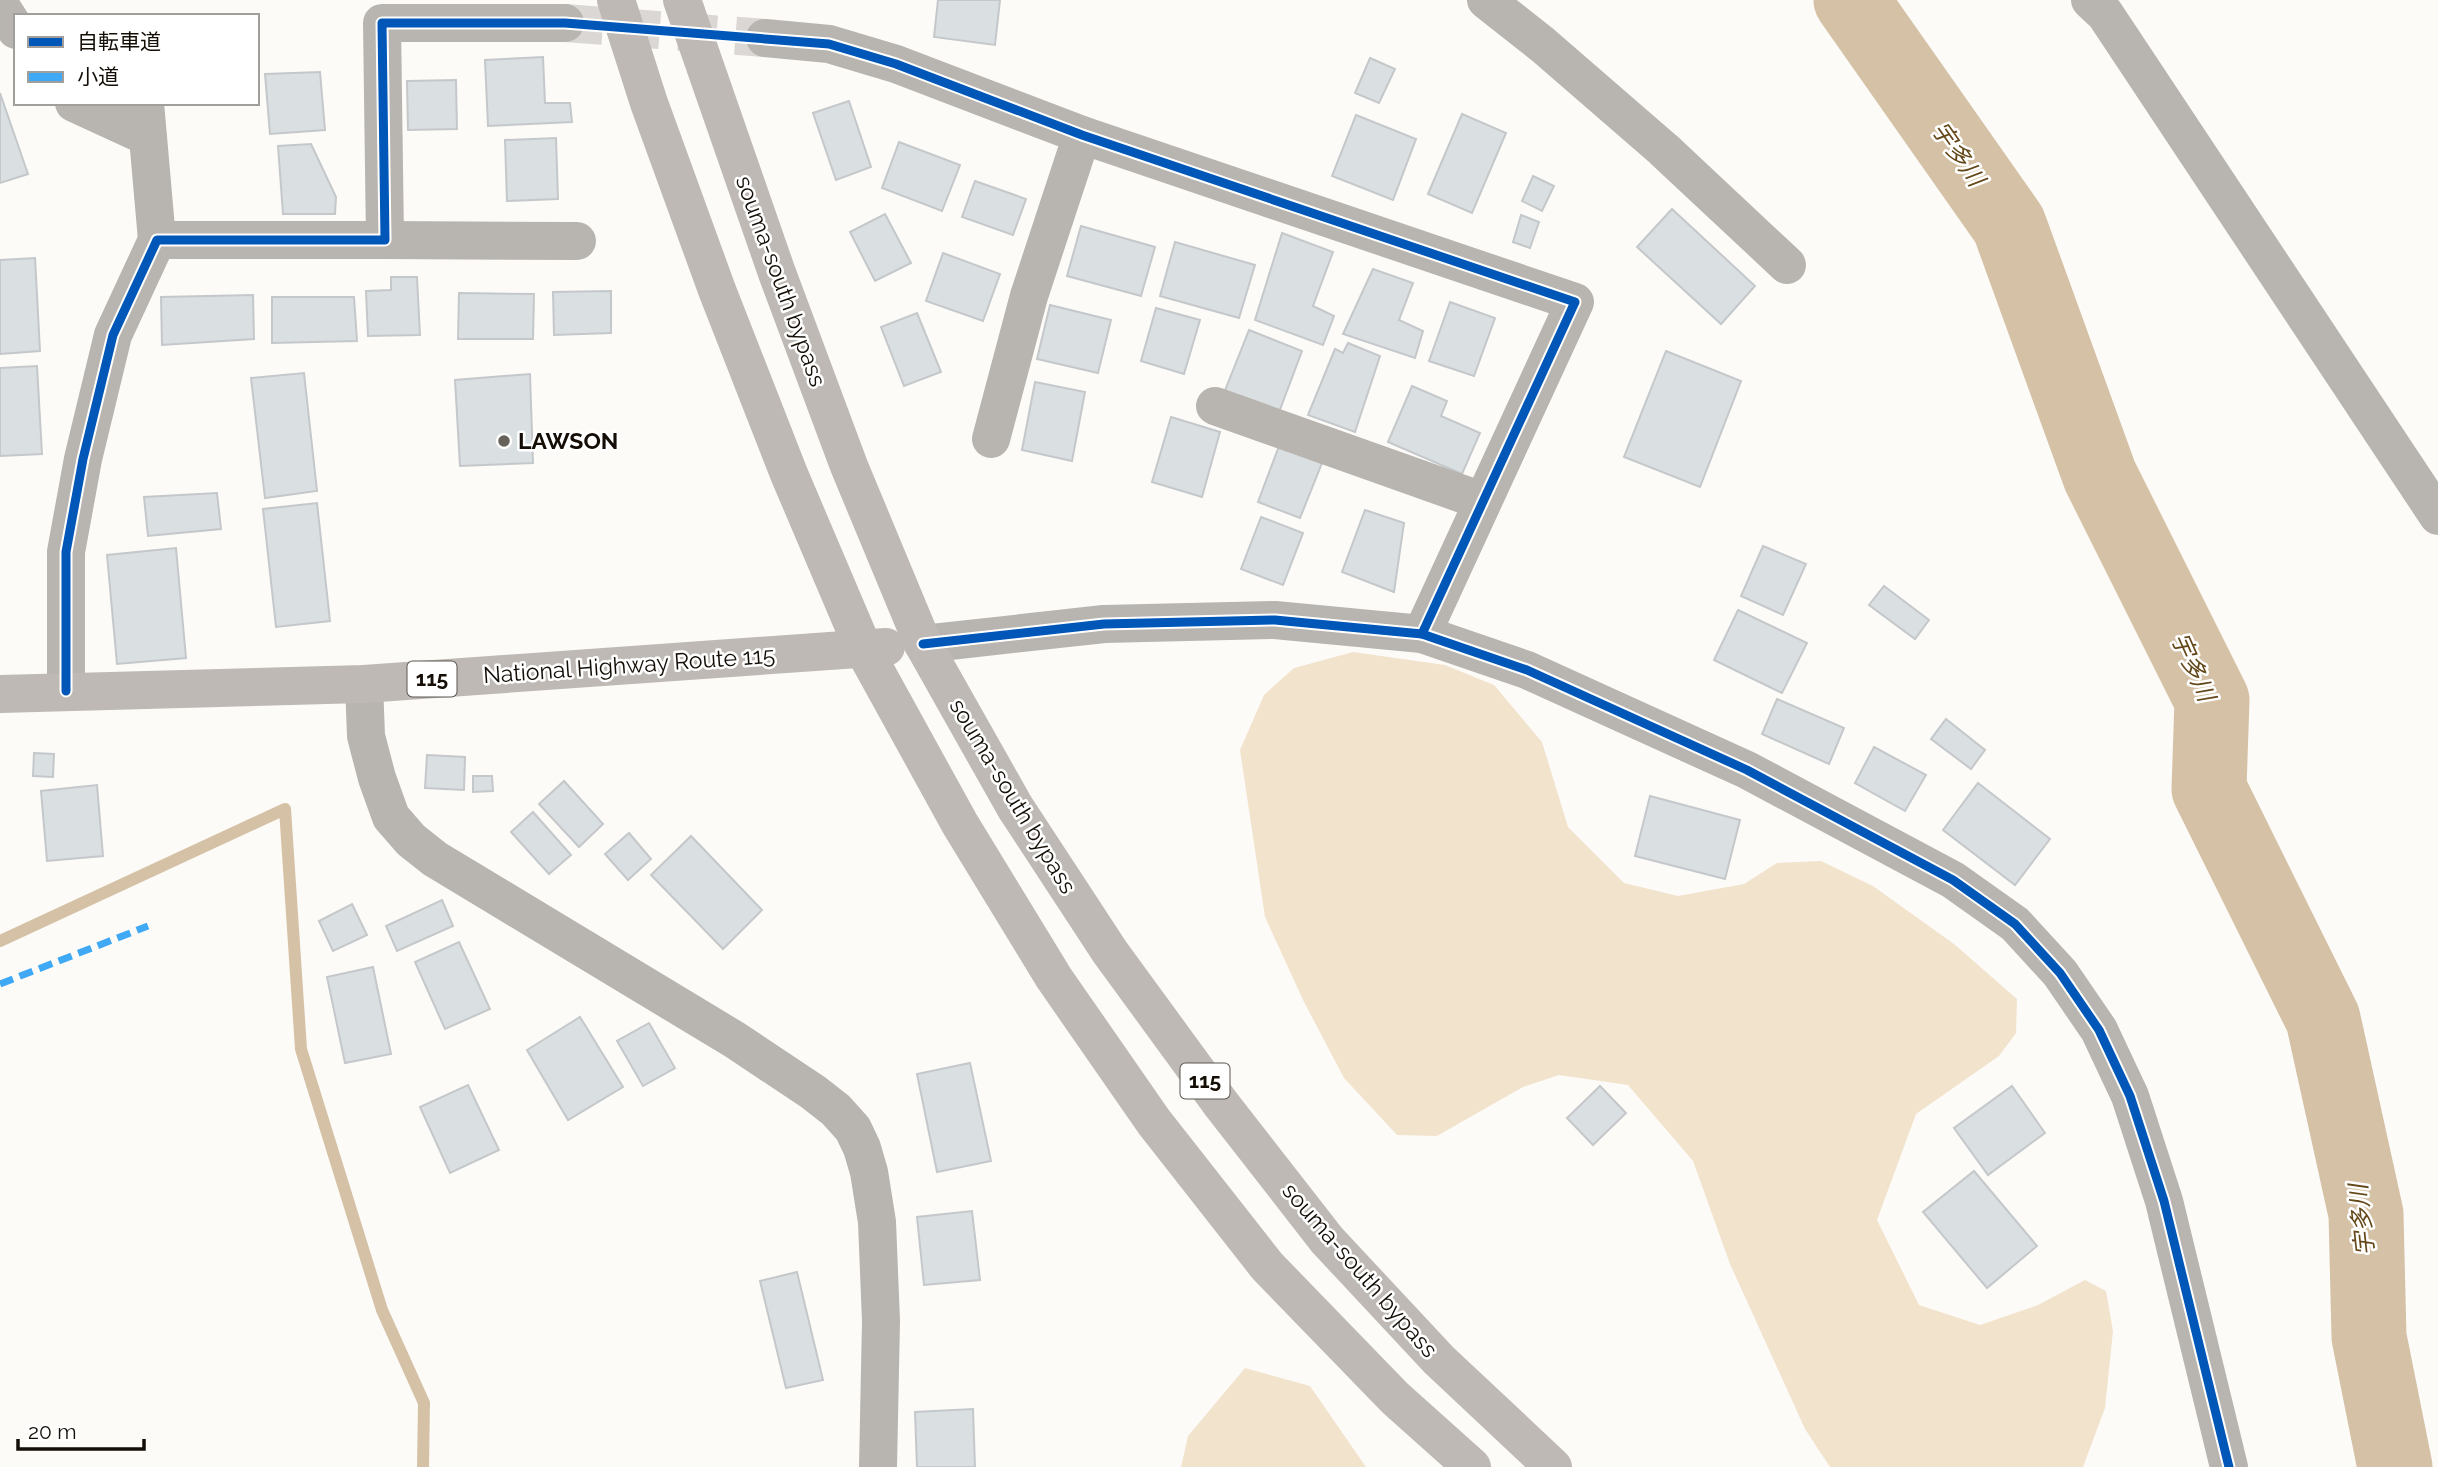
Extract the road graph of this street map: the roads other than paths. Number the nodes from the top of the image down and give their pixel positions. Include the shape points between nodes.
1 (616, 0) edge
2 (682, 0) edge
3 (1486, 0) edge
4 (2090, 0) edge
5 (0, 5) edge
6 (565, 23) tunnel mouth
7 (14, 27) edge
8 (765, 38) tunnel mouth
9 (83, 105) edge
10 (147, 120) edge
11 (1082, 135) junction
12 (157, 240) junction
13 (385, 240) junction
14 (577, 241) dead end
15 (1787, 265) dead end
16 (1215, 406) dead end
17 (991, 439) dead end
18 (1482, 501) junction
19 (2438, 516) edge
20 (1422, 634) junction
21 (923, 644) junction
22 (863, 649) junction
23 (365, 684) junction
24 (66, 691) junction
25 (0, 694) edge
26 (878, 1467) edge
27 (1472, 1467) edge
28 (1553, 1467) edge
29 (2229, 1467) edge

1 - 22 highway via 717,290
2 - 21 highway, souma-south bypass / 115 via 849,466
3 - 15 street via 1663,149
4 - 19 street via 2105,14
5 - 7 street
6 - 13 street via 382,23
8 - 11 street via 829,44 883,60
9 - 10 street
10 - 12 street
11 - 17 street via 1029,296
11 - 18 street via 1575,302
12 - 13 street
12 - 24 street via 113,335 83,460 66,552
13 - 14 street
16 - 18 street
18 - 20 street
20 - 21 street via 1275,620 1104,624
20 - 29 street via 1527,670 1747,770 1953,880 2015,923 2060,973 2099,1030 2130,1096 2164,1201
21 - 22 highway, National Highway Route 115 / 115
21 - 28 highway, souma-south bypass / 115 via 1015,807 1110,952 1221,1104 1327,1240 1439,1360
22 - 23 highway, National Highway Route 115 / 115
22 - 27 highway via 960,824 1054,978 1154,1122 1267,1266 1395,1398
23 - 24 highway, National Highway Route 115 / 115
23 - 26 street via 366,736 377,778 391,817 411,841 735,1040 813,1092 853,1129 869,1172 877,1222 881,1321
24 - 25 highway, National Highway Route 115 / 115

